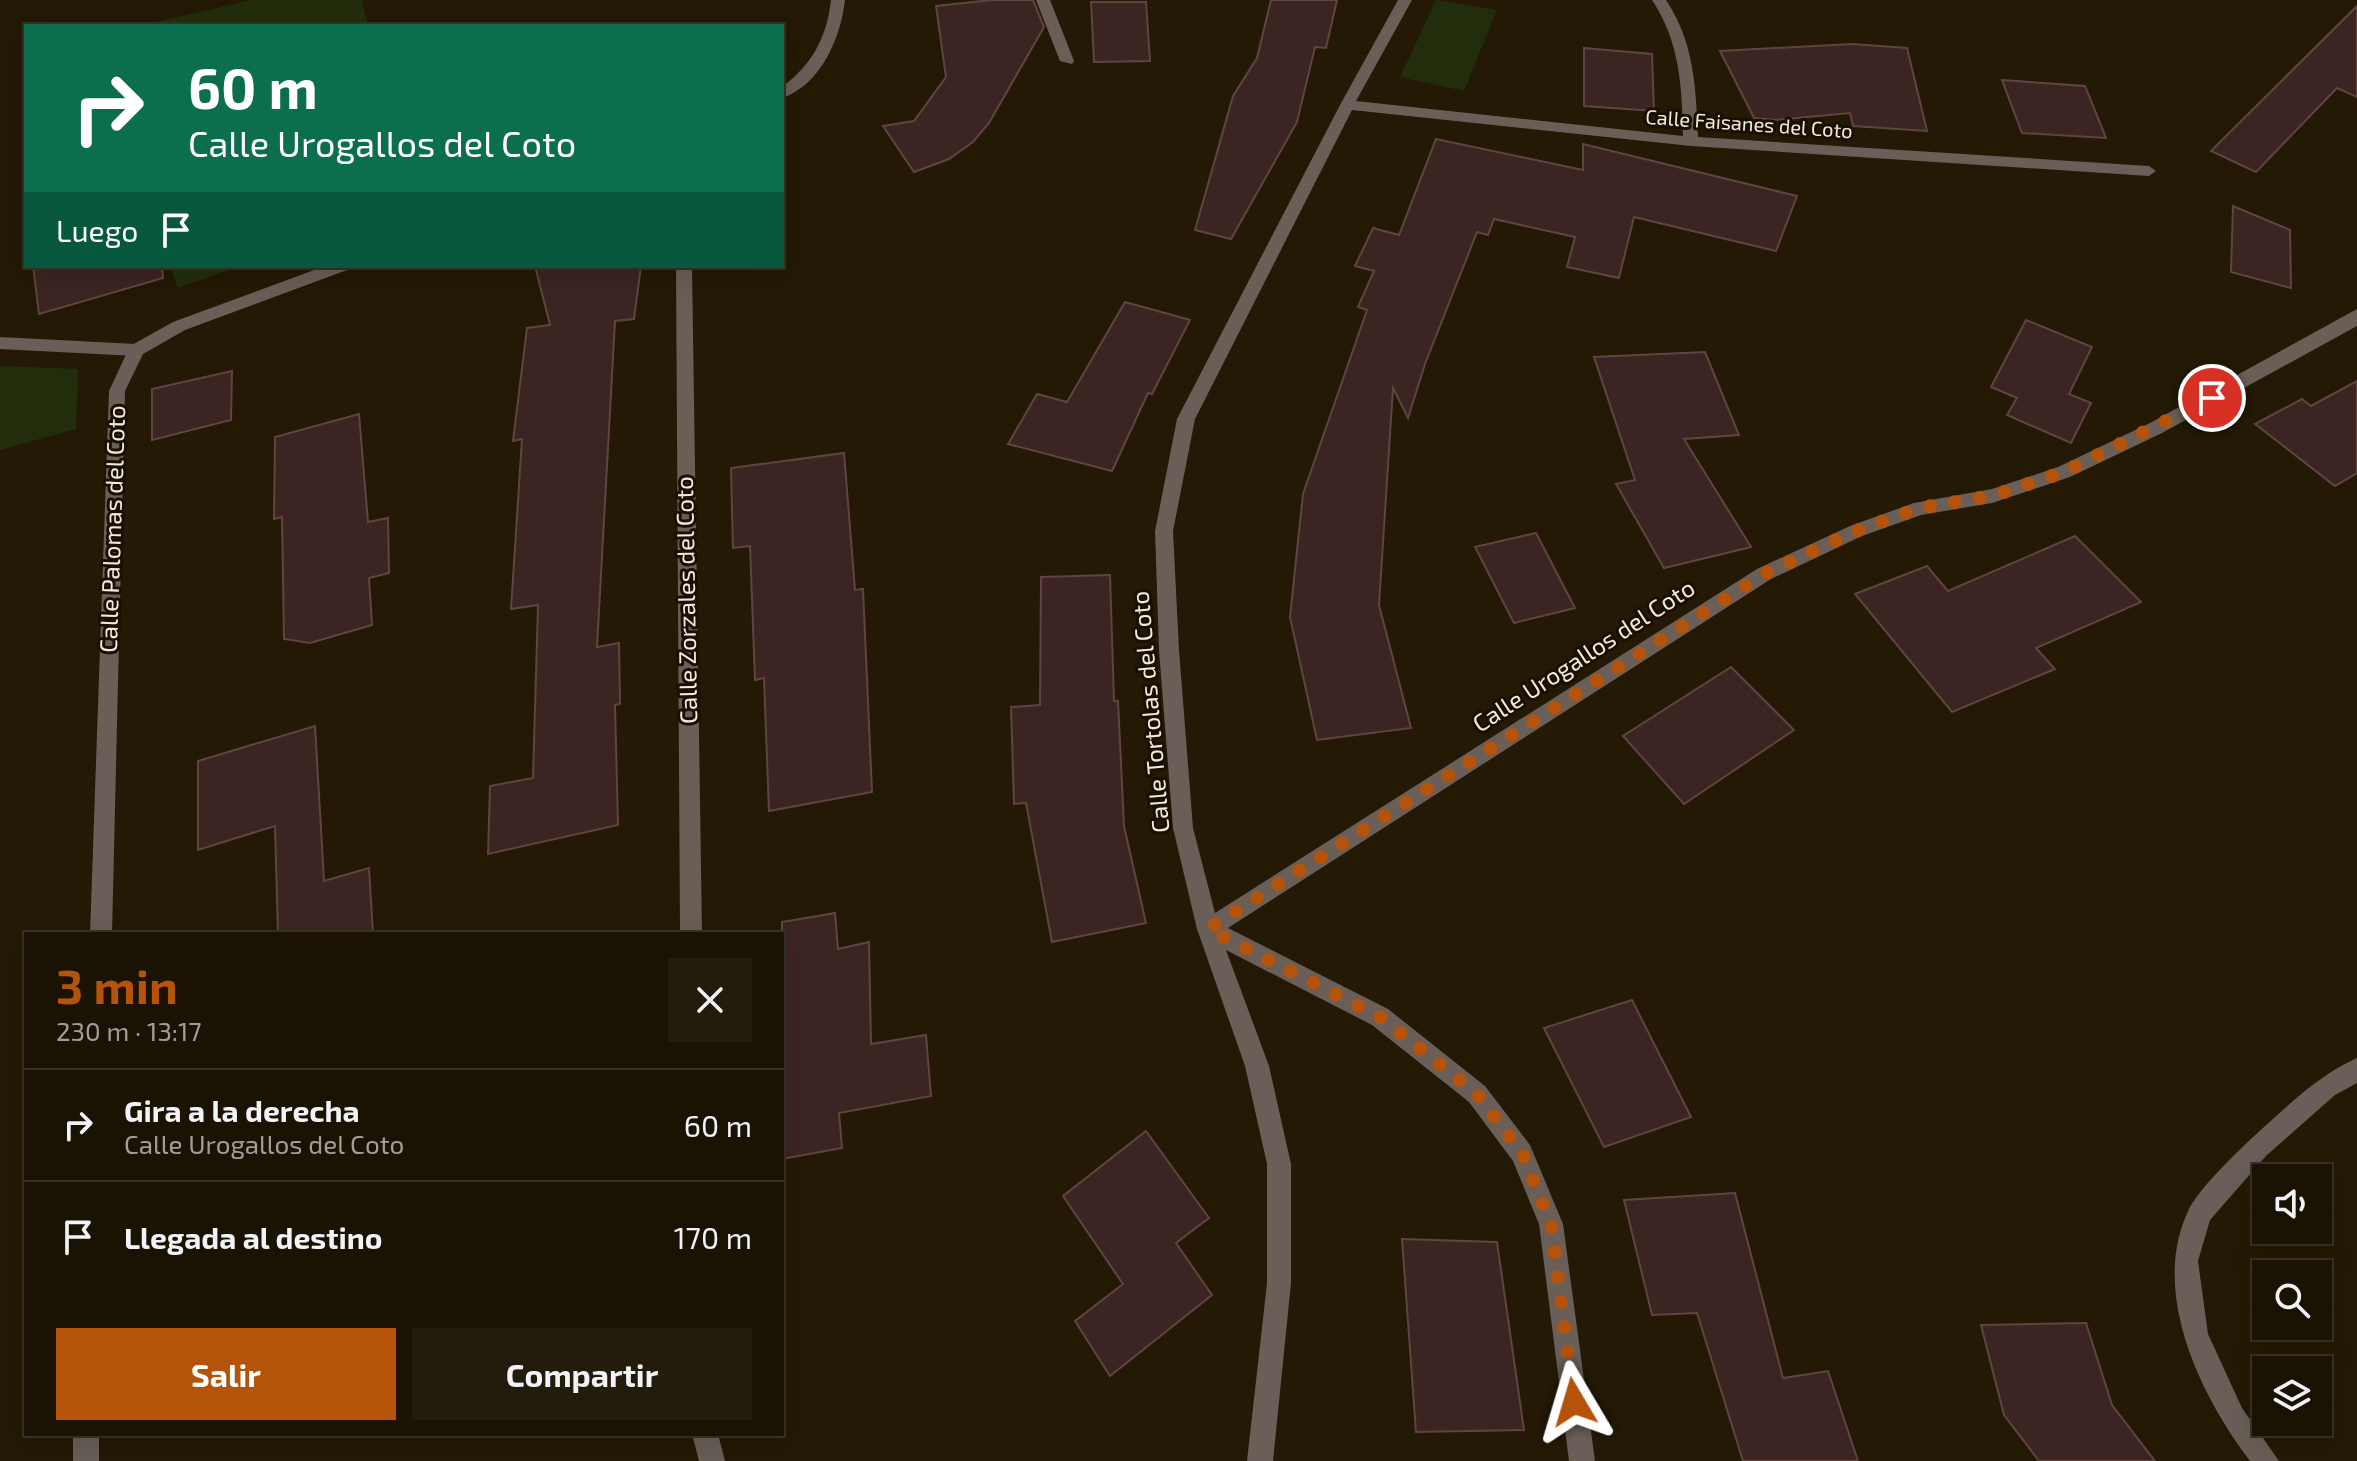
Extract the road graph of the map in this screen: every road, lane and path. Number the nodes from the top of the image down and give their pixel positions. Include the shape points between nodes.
1 (838, 0) edge
2 (1043, 0) edge
3 (1405, 0) edge
4 (1659, 0) edge
5 (1067, 61) dead end
6 (784, 92) edge
7 (1347, 105) junction
8 (1691, 141) junction
9 (2149, 171) dead end
10 (336, 268) edge
11 (684, 268) edge
12 (2357, 315) edge
13 (0, 343) edge
14 (136, 350) junction
15 (1208, 929) junction
16 (101, 932) edge
17 (691, 932) edge
18 (2357, 1070) edge
19 (86, 1436) edge
20 (706, 1436) edge
21 (86, 1461) edge
22 (712, 1461) edge
23 (1260, 1461) edge
24 (1582, 1461) edge
25 (2266, 1461) edge

1 - 6 street via 837,25 828,46 810,71
2 - 5 street
3 - 7 street, Calle Tortolas del Coto
4 - 8 street via 1671,15 1688,64
7 - 8 street, Calle Faisanes del Coto
7 - 15 street, Calle Tortolas del Coto via 1186,419 1164,531 1183,828
8 - 9 street, Calle Faisanes del Coto
10 - 14 street via 179,326
11 - 17 street, Calle Zorzales del Coto
12 - 15 street, Calle Urogallos del Coto via 2156,428 2064,472 1992,496 1920,508 1764,574
13 - 14 street
14 - 16 street, Calle Palomas del Coto via 117,391
15 - 23 street, Calle Tortolas del Coto via 1257,1066 1279,1164 1279,1283
15 - 24 street via 1380,1017 1477,1094 1522,1153 1551,1224
18 - 25 street via 2327,1087 2229,1180 2200,1213 2186,1261 2195,1335 2233,1417
19 - 21 street
20 - 22 street

